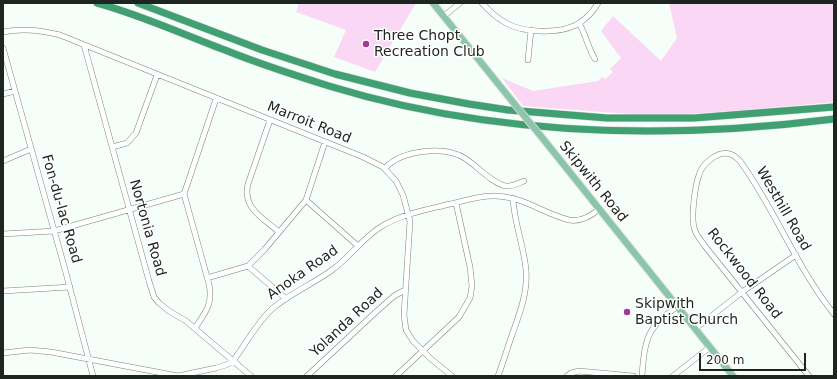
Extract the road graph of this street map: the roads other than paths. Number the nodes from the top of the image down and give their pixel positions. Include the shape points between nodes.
1 (97, 3) edge
2 (138, 3) edge
3 (433, 3) edge
4 (460, 3) edge
5 (482, 3) edge
6 (598, 3) edge
7 (444, 16) junction
8 (579, 23) junction
9 (531, 30) junction
10 (3, 32) edge
11 (84, 45) junction
12 (3, 48) edge
13 (595, 59) dead end
14 (528, 60) dead end
15 (157, 75) junction
16 (15, 91) junction
17 (3, 94) edge
18 (216, 99) junction
19 (834, 107) edge
20 (834, 119) edge
21 (270, 120) junction
22 (325, 142) junction
23 (112, 147) junction
24 (31, 149) junction
25 (3, 161) edge
26 (385, 168) junction
27 (699, 176) joint
28 (524, 181) dead end
29 (184, 194) junction
30 (513, 198) junction
31 (306, 200) junction
32 (456, 202) junction
33 (599, 209) junction
34 (129, 210) junction
35 (407, 215) junction
36 (54, 231) junction
37 (279, 232) junction
38 (3, 234) edge
39 (358, 246) junction
40 (796, 255) junction
41 (248, 266) junction
42 (207, 278) junction
43 (70, 287) junction
44 (405, 290) junction
45 (3, 291) edge
46 (742, 292) junction
47 (286, 299) junction
48 (678, 306) junction
49 (834, 314) edge
50 (195, 328) junction
51 (695, 328) junction
52 (710, 347) junction
53 (423, 351) junction
54 (3, 353) edge
55 (90, 360) junction
56 (233, 361) junction
57 (568, 375) edge
58 (93, 376) edge
59 (178, 376) edge
60 (250, 376) edge
61 (307, 376) edge
62 (396, 376) edge
63 (452, 376) edge
64 (498, 376) edge
65 (633, 376) edge
66 (642, 376) edge
67 (673, 376) edge
68 (734, 376) edge
69 (809, 376) edge

1 - 20 highway via 158,23 264,65 331,86 467,117 573,129 655,132 807,123
2 - 19 highway via 255,48 335,74 410,93 508,110 607,118 694,118
3 - 7 main road, Skipwith Road
4 - 7 street
5 - 9 street via 506,24
6 - 8 street
7 - 33 main road, Skipwith Road, bridge
8 - 9 street via 563,29
8 - 13 street
9 - 14 street
10 - 11 street, Marroit Road via 47,31
11 - 15 street, Marroit Road
11 - 23 street, Nortonia Road
12 - 16 street, Fon-du-lac Road
15 - 18 street, Marroit Road
15 - 23 street via 136,133 126,142
16 - 17 street
16 - 24 street, Fon-du-lac Road
18 - 21 street, Marroit Road
18 - 29 street
21 - 22 street, Marroit Road
21 - 37 street via 246,197 252,207
22 - 26 street, Marroit Road
22 - 31 street
23 - 34 street, Nortonia Road
24 - 25 street
24 - 36 street, Fon-du-lac Road
26 - 28 street via 410,154 450,152 465,158 501,184 510,186
26 - 35 street, Marroit Road via 400,188
27 - 40 street, Westhill Road via 705,166 717,156 728,153 734,156 745,169
27 - 46 street, Rockwood Road via 694,205 695,231
29 - 34 street
29 - 42 street
30 - 32 street, Anoka Road via 492,196
30 - 33 street, Anoka Road via 569,220 584,219
30 - 64 street via 524,253 526,287
31 - 37 street
31 - 39 street
32 - 35 street, Anoka Road
32 - 53 street via 470,267 470,298 459,317
33 - 48 main road, Skipwith Road
34 - 36 street
34 - 50 street, Nortonia Road via 154,297 164,308
35 - 39 street, Anoka Road via 379,228
35 - 44 street, Marroit Road via 410,221
36 - 38 street
36 - 43 street, Fon-du-lac Road
37 - 41 street
39 - 47 street, Anoka Road via 328,274
40 - 46 street
40 - 49 street, Westhill Road via 814,287
41 - 42 street
41 - 47 street
42 - 50 street via 210,300
43 - 45 street
43 - 55 street, Fon-du-lac Road
44 - 53 street, Marroit Road via 406,330
44 - 61 street, Yolanda Road via 394,296
46 - 51 street
46 - 69 street, Rockwood Road
47 - 56 street, Anoka Road via 271,311
48 - 51 main road, Skipwith Road
48 - 66 street via 658,322 650,333
50 - 56 street, Nortonia Road
51 - 52 main road, Skipwith Road
52 - 67 street
52 - 68 main road, Skipwith Road
53 - 62 street
53 - 63 street, Marroit Road
54 - 55 street via 40,351
55 - 58 street, Fon-du-lac Road
55 - 59 street
56 - 59 street via 216,368
56 - 60 street, Nortonia Road
57 - 65 street via 591,371

